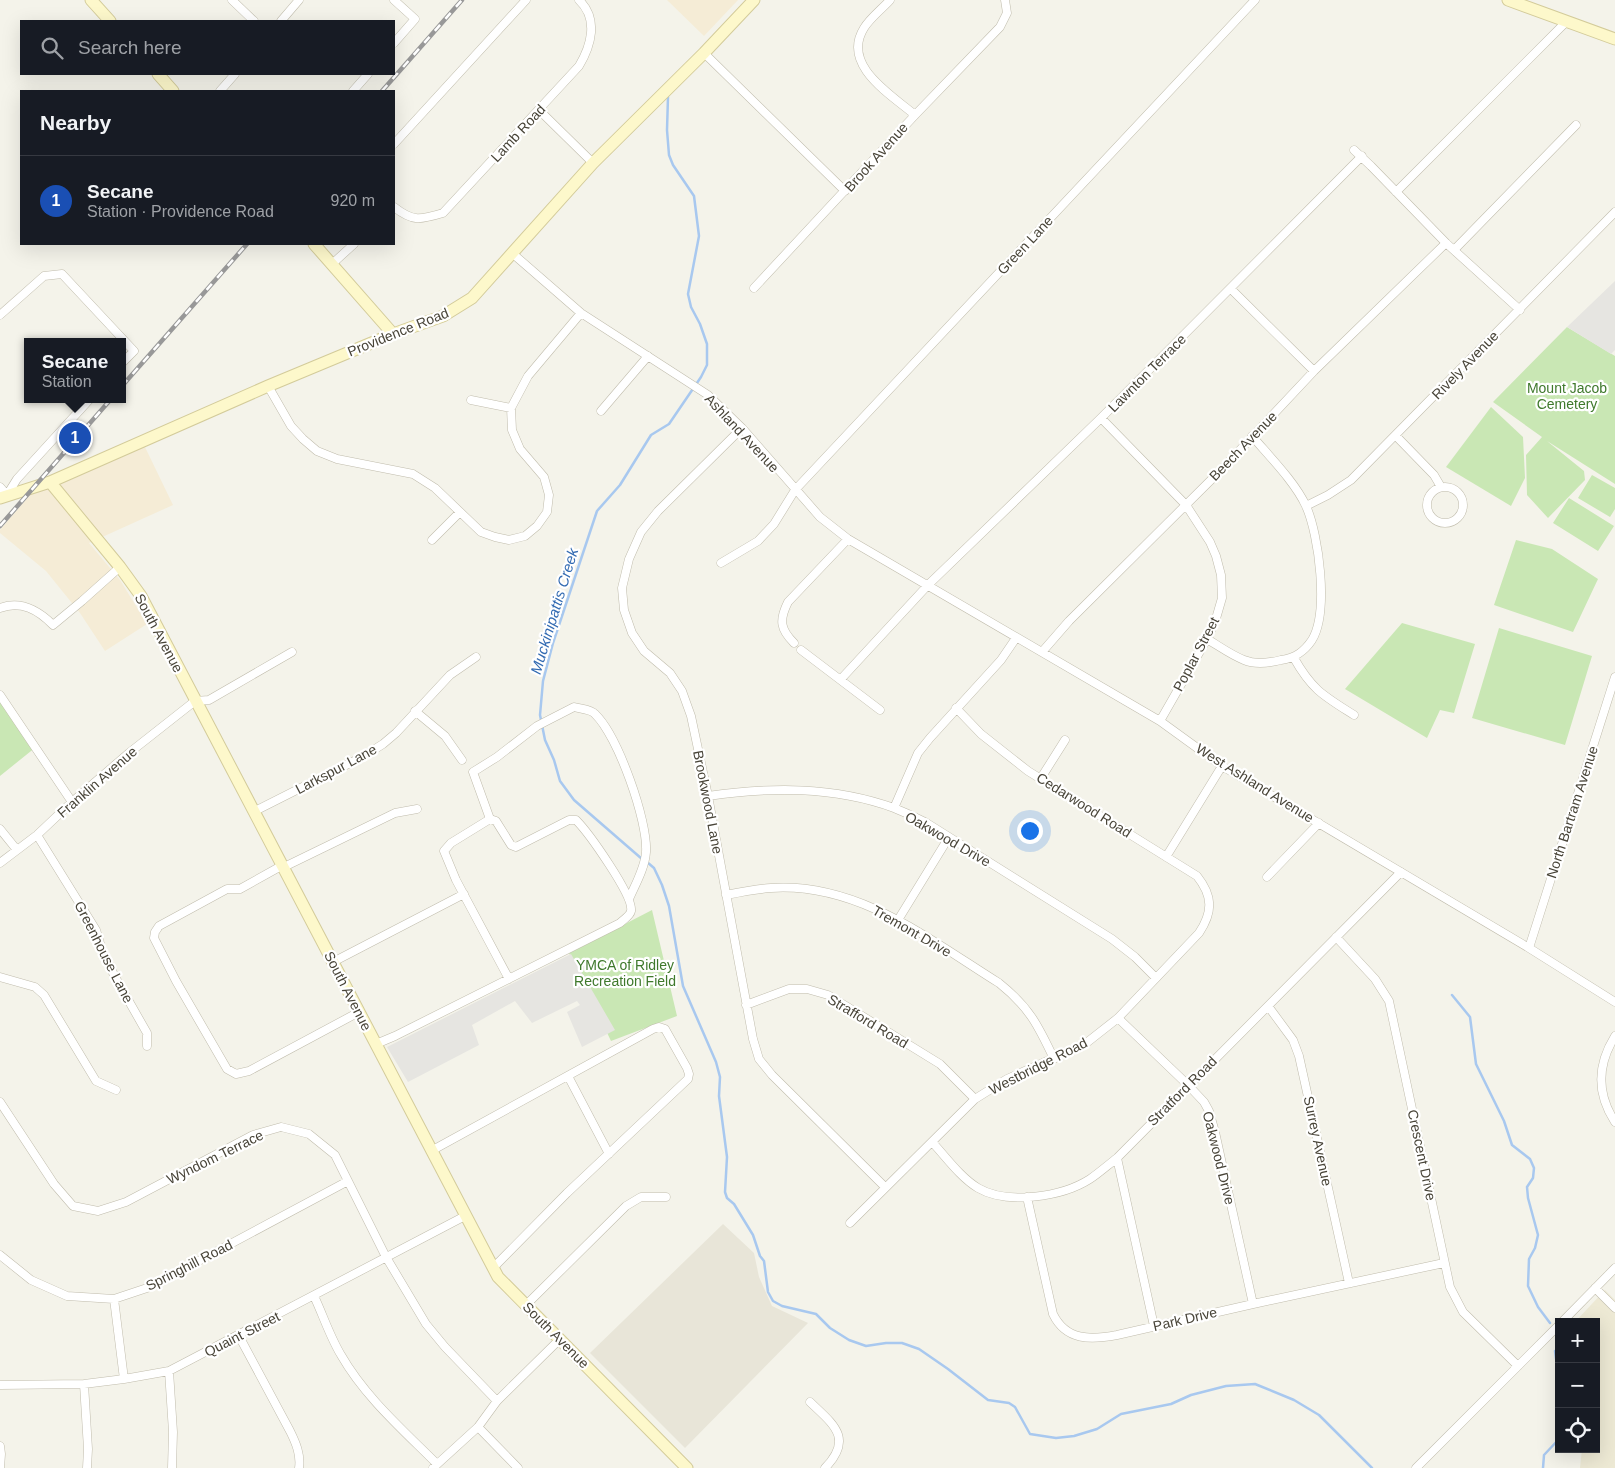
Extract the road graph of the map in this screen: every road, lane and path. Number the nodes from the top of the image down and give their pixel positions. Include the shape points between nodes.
1 (91, 0) edge
2 (232, 0) edge
3 (299, 0) edge
4 (394, 0) edge
5 (526, 0) edge
6 (579, 0) edge
7 (754, 0) edge
8 (890, 0) edge
9 (1006, 0) edge
10 (1255, 0) edge
11 (1508, 0) edge
12 (1525, 2) edge
13 (109, 20) edge
14 (253, 20) edge
15 (282, 20) edge
16 (1566, 22) junction
17 (1615, 39) edge
18 (395, 42) edge
19 (704, 53) junction
20 (159, 75) edge
21 (234, 75) edge
22 (367, 75) edge
23 (172, 90) edge
24 (221, 90) edge
25 (354, 90) edge
26 (539, 110) junction
27 (914, 115) junction
28 (1576, 126) dead end
29 (395, 143) edge
30 (1354, 150) dead end
31 (1362, 156) junction
32 (593, 163) junction
33 (845, 191) junction
34 (1396, 192) junction
35 (395, 208) edge
36 (1615, 212) edge
37 (1446, 243) junction
38 (315, 245) edge
39 (353, 245) edge
40 (1454, 250) junction
41 (512, 253) junction
42 (332, 264) junction
43 (754, 288) dead end
44 (1231, 289) junction
45 (1520, 310) junction
46 (581, 313) junction
47 (0, 315) edge
48 (393, 334) junction
49 (122, 338) edge
50 (126, 342) edge
51 (648, 356) junction
52 (126, 360) edge
53 (1314, 371) junction
54 (268, 386) junction
55 (471, 400) dead end
56 (86, 403) edge
57 (511, 408) junction
58 (600, 410) dead end
59 (1101, 418) junction
60 (742, 428) junction
61 (1252, 436) junction
62 (1396, 436) junction
63 (50, 482) junction
64 (1441, 488) junction
65 (795, 490) junction
66 (2, 493) edge
67 (1186, 505) junction
68 (1306, 506) junction
69 (460, 512) junction
70 (848, 539) junction
71 (432, 540) dead end
72 (721, 563) dead end
73 (895, 565) joint
74 (120, 567) junction
75 (928, 585) junction
76 (0, 608) edge
77 (1016, 638) junction
78 (1207, 639) junction
79 (794, 643) dead end
80 (801, 650) dead end
81 (292, 652) dead end
82 (1042, 652) junction
83 (476, 657) dead end
84 (1294, 658) junction
85 (1615, 678) edge
86 (841, 679) junction
87 (0, 695) edge
88 (195, 701) junction
89 (956, 708) junction
90 (880, 710) dead end
91 (415, 711) junction
92 (1354, 716) dead end
93 (1160, 721) junction
94 (1065, 740) dead end
95 (462, 760) dead end
96 (1222, 766) junction
97 (1041, 778) junction
98 (708, 796) junction
99 (72, 802) junction
100 (894, 808) junction
101 (417, 809) dead end
102 (255, 812) junction
103 (490, 819) junction
104 (1319, 823) junction
105 (0, 829) edge
106 (37, 835) junction
107 (949, 837) junction
108 (17, 850) junction
109 (1166, 857) junction
110 (0, 863) edge
111 (284, 866) junction
112 (1401, 872) junction
113 (1267, 877) dead end
114 (464, 894) junction
115 (726, 895) junction
116 (629, 899) junction
117 (1209, 900) joint
118 (898, 920) junction
119 (1336, 937) junction
120 (1529, 948) junction
121 (333, 962) junction
122 (0, 977) edge
123 (1156, 978) junction
124 (509, 979) junction
125 (1615, 1002) edge
126 (746, 1005) junction
127 (1268, 1006) junction
128 (359, 1012) junction
129 (1118, 1018) junction
130 (1615, 1036) edge
131 (376, 1044) junction
132 (147, 1046) dead end
133 (1054, 1059) junction
134 (568, 1076) junction
135 (1188, 1085) junction
136 (116, 1090) dead end
137 (975, 1099) junction
138 (0, 1102) edge
139 (1615, 1122) edge
140 (932, 1142) junction
141 (432, 1151) junction
142 (608, 1154) junction
143 (1117, 1158) junction
144 (348, 1181) junction
145 (885, 1187) junction
146 (666, 1197) dead end
147 (1027, 1197) junction
148 (465, 1216) junction
149 (850, 1222) dead end
150 (0, 1254) edge
151 (386, 1257) junction
152 (1444, 1262) junction
153 (493, 1268) junction
154 (1615, 1268) edge
155 (1349, 1284) junction
156 (1595, 1288) junction
157 (314, 1296) junction
158 (114, 1299) junction
159 (1253, 1304) junction
160 (526, 1305) junction
161 (1615, 1308) edge
162 (1566, 1318) edge
163 (1154, 1326) junction
164 (1555, 1330) edge
165 (239, 1336) junction
166 (560, 1339) junction
167 (1518, 1366) junction
168 (169, 1372) junction
169 (124, 1379) junction
170 (84, 1384) junction
171 (0, 1385) edge
172 (497, 1401) junction
173 (810, 1402) dead end
174 (478, 1427) junction
175 (0, 1446) edge
176 (435, 1466) edge
177 (0, 1468) edge
178 (87, 1468) edge
179 (172, 1468) edge
180 (299, 1468) edge
181 (518, 1468) edge
182 (687, 1468) edge
183 (825, 1468) edge
184 (1416, 1468) edge

1 - 13 street
2 - 14 street
3 - 15 street
4 - 18 street via 414,19
5 - 29 street
6 - 26 street, Lamb Road via 590,20 588,51 579,66
7 - 19 street, Providence Road
8 - 27 street via 864,27 857,45 860,61 868,75
9 - 27 street, Brook Avenue via 1007,13 1000,27
10 - 65 street, Green Lane
11 - 12 street
12 - 16 street
16 - 17 street
16 - 34 street
19 - 32 street, Providence Road
19 - 33 street
20 - 23 street
21 - 24 street
22 - 25 street
26 - 32 street
26 - 35 street, Lamb Road via 443,213 424,219 406,217
27 - 33 street, Brook Avenue
28 - 40 street
30 - 31 street
31 - 34 street
31 - 44 street, Lawnton Terrace
32 - 41 street, Providence Road
33 - 43 street, Brook Avenue
34 - 37 street
36 - 45 street, Rively Avenue
37 - 40 street
37 - 53 street, Beech Avenue
38 - 42 street
39 - 42 street
40 - 45 street
41 - 46 street, Ashland Avenue
41 - 48 street, Providence Road via 472,298 443,316
42 - 48 street
44 - 53 street
44 - 59 street, Lawnton Terrace
45 - 62 street, Rively Avenue
46 - 51 street, Ashland Avenue
46 - 57 street via 528,376
47 - 49 street via 44,276 62,274
48 - 54 street, Providence Road
50 - 52 street via 134,351
51 - 58 street
51 - 60 street, Ashland Avenue via 708,394
53 - 61 street, Beech Avenue
54 - 63 street, Providence Road
54 - 69 street via 291,426 317,451 337,459 413,474 435,488
55 - 57 street
56 - 66 street
57 - 69 street via 512,430 520,449 544,477 549,495 547,512 525,536 509,540 481,532
59 - 67 street, Poplar Street
59 - 75 street, Lawnton Terrace
60 - 65 street, Ashland Avenue
60 - 98 street, Brookwood Lane via 658,510 641,532 629,559 622,588 624,610 632,633 644,651 670,673 682,691 691,716
61 - 67 street, Beech Avenue
61 - 68 street via 1283,472
62 - 64 street via 1434,475
62 - 68 street, Rively Avenue via 1351,480
63 - 66 street, Providence Road
63 - 74 street, South Avenue
64 - 64 street via 1430,496 1427,507 1436,521 1452,522 1461,514 1463,500 1456,490
65 - 70 street, Ashland Avenue via 820,517
65 - 72 street, Green Lane via 774,524 758,541
67 - 78 street, Poplar Street via 1210,542 1221,575 1220,610
67 - 82 street, Beech Avenue
68 - 84 street via 1317,544 1321,576 1319,619 1306,649
69 - 71 street
70 - 73 street, Ashland Avenue
70 - 79 street via 788,602 782,626
73 - 75 street, West Ashland Avenue
74 - 76 street via 53,625 29,607
74 - 88 street, South Avenue via 141,596
75 - 77 street, West Ashland Avenue
75 - 86 street, Lawnton Terrace
77 - 82 street, West Ashland Avenue
77 - 89 street via 1001,660
78 - 84 street via 1244,660 1266,664
78 - 93 street, Poplar Street
80 - 86 street
81 - 88 street via 209,700
82 - 93 street, West Ashland Avenue
83 - 91 street, Larkspur Lane via 450,675
84 - 92 street via 1317,691
85 - 120 street, North Bartram Avenue
86 - 90 street
87 - 99 street
88 - 99 street, Franklin Avenue
88 - 102 street, South Avenue
89 - 97 street, Cedarwood Road via 980,734
89 - 100 street via 918,753
91 - 95 street via 445,736
91 - 102 street, Larkspur Lane via 396,733 370,752
93 - 96 street, West Ashland Avenue
94 - 97 street
96 - 104 street, West Ashland Avenue
96 - 109 street
97 - 109 street, Cedarwood Road
98 - 100 street, Oakwood Drive via 768,789 807,790 851,796
98 - 115 street, Brookwood Lane
99 - 106 street, Franklin Avenue
100 - 107 street, Oakwood Drive
101 - 111 street via 395,813
102 - 111 street, South Avenue
103 - 114 street via 451,843 444,851
103 - 116 street via 496,821 511,846 516,848 569,820 576,820 602,854
103 - 116 street via 473,772 537,726 574,707 594,712 609,732 642,819 646,854
104 - 112 street, West Ashland Avenue
104 - 113 street
105 - 108 street
106 - 108 street, Franklin Avenue
106 - 132 street, Greenhouse Lane via 96,930 114,975 147,1032
107 - 118 street
107 - 123 street, Oakwood Drive via 1112,940
108 - 110 street, Franklin Avenue
109 - 117 street, Cedarwood Road via 1197,876
111 - 121 street, South Avenue
111 - 128 street via 240,889 227,889 159,926 154,938 176,981 227,1069 236,1074 249,1071
112 - 119 street, Stratford Road
112 - 120 street, West Ashland Avenue
114 - 121 street
114 - 124 street
115 - 118 street, Tremont Drive via 772,888 807,889 862,903
115 - 126 street, Brookwood Lane
116 - 124 street via 629,916 620,923
117 - 123 street, Westbridge Road via 1208,916 1199,933
118 - 133 street, Tremont Drive via 1014,995 1038,1026
119 - 127 street, Stratford Road
119 - 152 street, Crescent Drive via 1378,983 1389,1001
120 - 125 street, West Ashland Avenue
121 - 128 street, South Avenue
122 - 136 street via 35,987 44,995 96,1081
123 - 129 street, Westbridge Road
124 - 131 street
126 - 137 street, Strafford Road via 788,989 807,989 828,995 940,1064
126 - 145 street, Brookwood Lane via 755,1050 765,1066
127 - 135 street, Stratford Road
127 - 155 street, Surrey Avenue via 1293,1040 1299,1056
128 - 131 street, South Avenue
129 - 133 street, Westbridge Road via 1085,1044
129 - 135 street, Oakwood Drive
130 - 139 street via 1606,1051 1600,1082 1606,1106
131 - 141 street, South Avenue
133 - 137 street, Westbridge Road via 1007,1079
134 - 141 street
134 - 142 street
134 - 142 street via 659,1027 665,1029 687,1068 688,1079
135 - 143 street, Stratford Road
135 - 159 street, Oakwood Drive via 1204,1102 1212,1120
137 - 140 street, Westbridge Road
138 - 144 street, Wyndom Terrace via 54,1184 73,1206 98,1211 126,1202 253,1135 281,1127 309,1134 335,1154
140 - 145 street, Westbridge Road
140 - 147 street, Stratford Road via 978,1188 996,1195
141 - 148 street, South Avenue
142 - 153 street
143 - 147 street, Stratford Road via 1075,1187
143 - 163 street
144 - 151 street, Wyndom Terrace
144 - 158 street, Springhill Road via 150,1287
145 - 149 street, Westbridge Road
146 - 160 street via 641,1197 626,1206
147 - 163 street, Park Drive via 1048,1297 1055,1319 1063,1329 1080,1338 1093,1339
148 - 151 street, Quaint Street
148 - 153 street, South Avenue
150 - 158 street, Springhill Road via 31,1280 67,1296
151 - 157 street, Quaint Street
151 - 172 street, Wyndom Terrace via 426,1324
152 - 155 street, Park Drive
152 - 167 street, Crescent Drive via 1450,1288 1463,1312
153 - 160 street, South Avenue
154 - 156 street
155 - 159 street, Park Drive
156 - 161 street
156 - 162 street
157 - 165 street, Quaint Street
157 - 176 street via 340,1354 357,1380
158 - 169 street
159 - 163 street, Park Drive
160 - 166 street, South Avenue
164 - 167 street
165 - 168 street, Quaint Street
165 - 180 street via 297,1445
166 - 172 street
166 - 182 street, South Avenue
167 - 184 street
168 - 169 street, Quaint Street
168 - 179 street
169 - 170 street, Quaint Street
170 - 171 street, Quaint Street
170 - 178 street
172 - 174 street
173 - 183 street via 836,1427 839,1445
174 - 176 street
174 - 181 street
175 - 177 street

